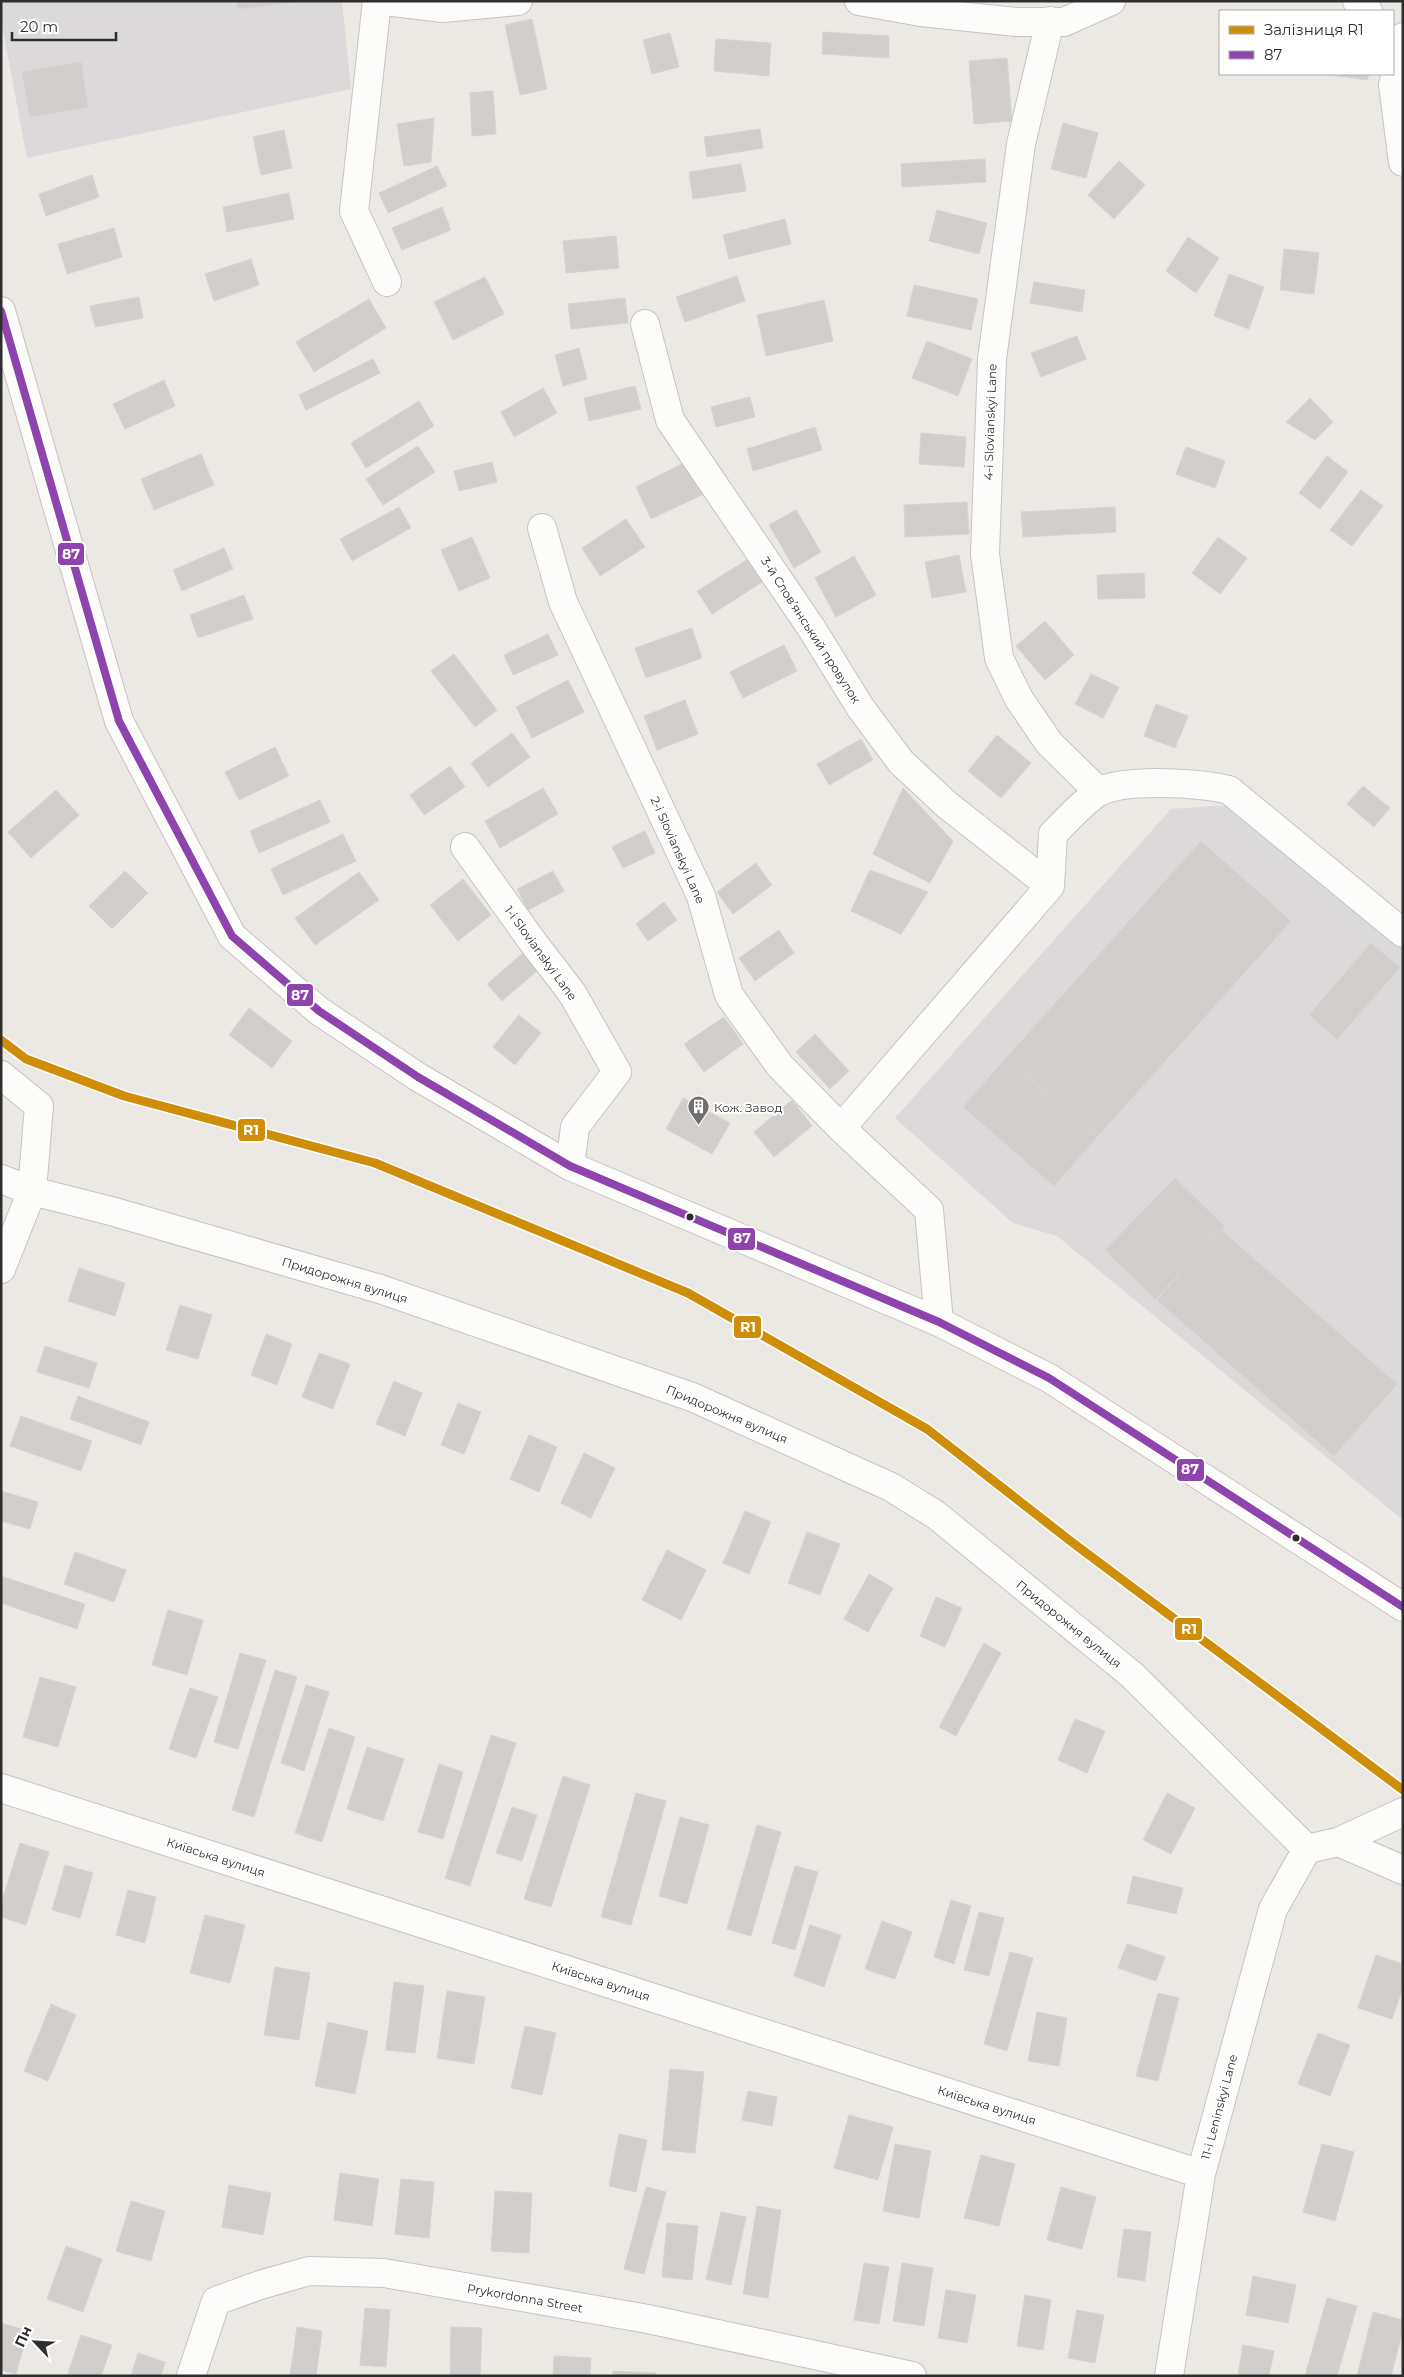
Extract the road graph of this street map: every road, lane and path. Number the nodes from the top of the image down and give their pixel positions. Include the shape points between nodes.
1 (377, 1) edge
2 (385, 1) edge
3 (518, 1) edge
4 (859, 1) edge
5 (1111, 1) edge
6 (1357, 1) edge
7 (1367, 10) edge
8 (1050, 21) junction
9 (1403, 37) edge
10 (1403, 162) edge
11 (387, 282) dead end
12 (1, 311) edge
13 (646, 324) dead end
14 (542, 528) dead end
15 (1099, 792) junction
16 (465, 847) dead end
17 (1050, 886) junction
18 (1403, 933) edge
19 (1, 1075) edge
20 (841, 1128) junction
21 (570, 1166) junction
22 (1, 1179) edge
23 (32, 1191) junction
24 (1, 1269) edge
25 (939, 1322) junction
26 (1403, 1607) edge
27 (1, 1788) edge
28 (1403, 1812) edge
29 (1338, 1842) junction
30 (1306, 1849) junction
31 (1403, 1870) edge
32 (1201, 2174) junction
33 (191, 2376) edge
34 (912, 2376) edge
35 (1169, 2376) edge

1 - 11 street via 354,211
2 - 3 street via 444,8
4 - 8 street via 921,12 1016,22
5 - 8 street via 1064,22
6 - 7 street
8 - 15 street, 4-i Slovianskyi Lane via 1021,144 992,359 985,554 1003,666 1019,698 1050,743
9 - 10 street via 1393,85
12 - 21 street via 119,721 232,936 319,1011 418,1077
13 - 17 street, 3-й Слов’янський провулок via 670,420 812,629 860,707 901,762
14 - 20 street, 2-i Slovianskyi Lane via 563,602 701,896 729,995 780,1066
15 - 17 street via 1053,834
15 - 18 street via 1124,786 1164,784 1229,790
16 - 21 street, 1-i Slovianskyi Lane via 572,993 617,1072 575,1127
17 - 20 street
19 - 23 street via 39,1106
20 - 25 street, 2-i Slovianskyi Lane via 929,1210
21 - 25 street
22 - 23 street, Придорожня вулиця
23 - 24 street
23 - 30 street, Придорожня вулиця via 120,1213 380,1289 692,1397 891,1486 936,1515 1132,1675
25 - 26 street via 1048,1378
27 - 32 street, Київська вулиця
28 - 29 street
29 - 30 street
29 - 31 street
30 - 32 street, 11-i Leninskyi Lane via 1273,1909
32 - 35 street, 11-i Leninskyi Lane
33 - 34 street, Prykordonna Street via 216,2301 309,2271 384,2273 648,2319

